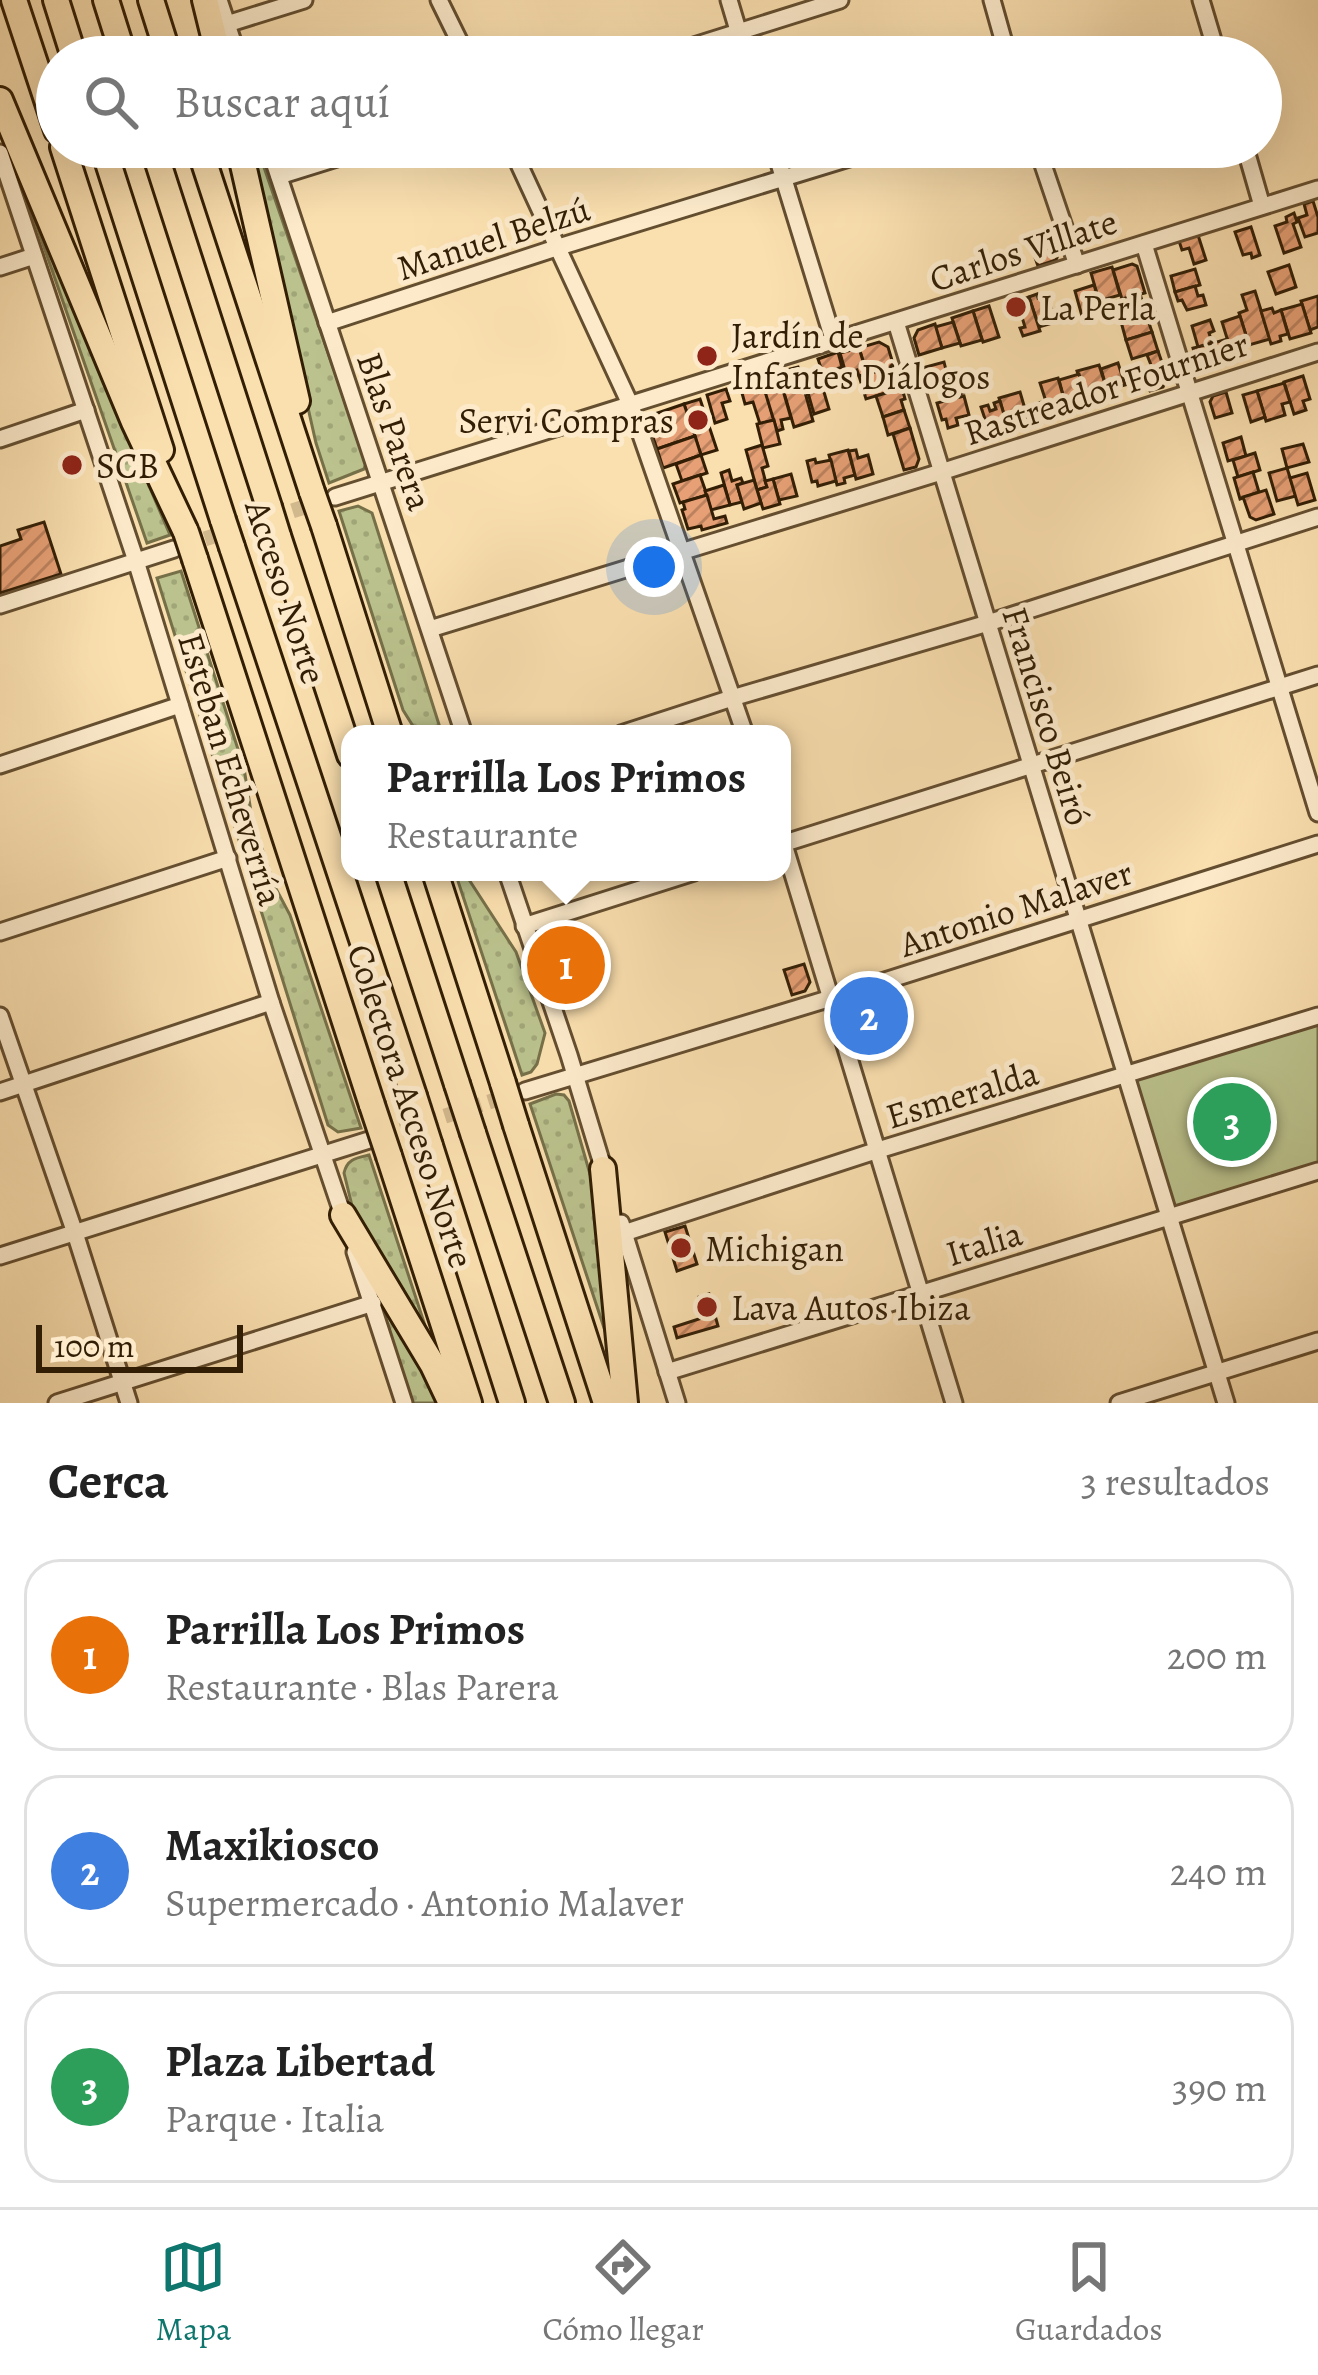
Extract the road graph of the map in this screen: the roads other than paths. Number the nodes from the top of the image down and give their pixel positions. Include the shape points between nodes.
1 (14, 0) edge
2 (56, 0) edge
3 (106, 0) edge
4 (151, 0) edge
5 (206, 0) edge
6 (219, 0) edge
7 (304, 0) edge
8 (439, 0) edge
9 (729, 0) edge
10 (840, 0) edge
11 (992, 0) edge
12 (1201, 0) edge
13 (227, 24) junction
14 (739, 32) junction
15 (67, 36) edge
16 (117, 36) edge
17 (162, 36) edge
18 (214, 36) edge
19 (231, 36) edge
20 (457, 36) edge
21 (726, 36) edge
22 (740, 36) edge
23 (1002, 36) edge
24 (1212, 36) edge
25 (36, 67) edge
26 (0, 100) edge
27 (0, 154) edge
28 (69, 168) edge
29 (110, 168) edge
30 (160, 168) edge
31 (207, 168) edge
32 (244, 168) edge
33 (276, 168) edge
34 (305, 168) edge
35 (521, 168) edge
36 (781, 168) edge
37 (819, 168) edge
38 (1043, 168) edge
39 (1250, 168) edge
40 (279, 176) junction
41 (784, 179) junction
42 (1318, 189) edge
43 (1262, 206) junction
44 (1144, 244) junction
45 (559, 248) junction
46 (34, 256) junction
47 (1077, 265) junction
48 (0, 267) edge
49 (896, 322) junction
50 (327, 323) junction
51 (834, 342) junction
52 (1318, 352) edge
53 (1190, 393) junction
54 (631, 406) junction
55 (86, 410) junction
56 (0, 439) edge
57 (940, 472) junction
58 (383, 484) junction
59 (324, 495) junction
60 (1318, 517) edge
61 (1235, 542) junction
62 (185, 543) junction
63 (681, 550) junction
64 (136, 561) junction
65 (0, 605) edge
66 (988, 622) junction
67 (430, 628) junction
68 (1318, 675) edge
69 (1279, 688) junction
70 (732, 698) junction
71 (180, 704) junction
72 (387, 725) edge
73 (461, 725) edge
74 (649, 725) edge
75 (742, 725) edge
76 (341, 728) edge
77 (0, 765) edge
78 (1032, 766) junction
79 (1318, 814) edge
80 (791, 840) edge
81 (1318, 844) edge
82 (228, 859) junction
83 (791, 868) edge
84 (341, 878) edge
85 (342, 881) edge
86 (391, 881) edge
87 (438, 881) edge
88 (510, 881) edge
89 (666, 881) edge
90 (1078, 920) junction
91 (524, 926) junction
92 (0, 932) edge
93 (831, 998) junction
94 (271, 1002) junction
95 (0, 1016) edge
96 (1318, 1016) edge
97 (576, 1075) junction
98 (1127, 1076) junction
99 (22, 1084) junction
100 (514, 1087) junction
101 (0, 1092) edge
102 (379, 1148) junction
103 (875, 1151) junction
104 (322, 1154) junction
105 (603, 1169) junction
106 (1318, 1171) edge
107 (343, 1215) junction
108 (1170, 1217) junction
109 (75, 1233) junction
110 (624, 1233) junction
111 (0, 1256) edge
112 (921, 1294) junction
113 (373, 1303) junction
114 (1318, 1341) edge
115 (667, 1372) junction
116 (1217, 1373) junction
117 (122, 1382) junction
118 (57, 1403) edge
119 (129, 1403) edge
120 (404, 1403) edge
121 (451, 1403) edge
122 (469, 1403) edge
123 (512, 1403) edge
124 (562, 1403) edge
125 (606, 1403) edge
126 (625, 1403) edge
127 (676, 1403) edge
128 (954, 1403) edge
129 (1119, 1403) edge
130 (1226, 1403) edge

1 - 25 highway
2 - 15 highway
3 - 16 highway
4 - 17 highway
5 - 18 highway
6 - 13 street
7 - 13 street
8 - 20 street
9 - 14 street
10 - 14 street
11 - 23 street
12 - 24 street
13 - 19 street
14 - 21 street
14 - 22 street
26 - 62 highway
27 - 46 street, Esteban Echeverría
28 - 62 highway, Colectora Acceso Norte
29 - 84 highway, Acceso Norte, bridge
30 - 76 highway, Acceso Norte, bridge
31 - 59 highway
32 - 59 highway
33 - 40 street, Blas Parera
34 - 40 street
35 - 45 street
36 - 41 street
37 - 41 street, Manuel Belzú
38 - 47 street
39 - 43 street
40 - 50 street, Blas Parera
41 - 45 street, Manuel Belzú
41 - 51 street
42 - 43 street, Carlos Villate
43 - 44 street, Carlos Villate
44 - 47 street, Carlos Villate
44 - 53 street
45 - 50 street, Manuel Belzú
45 - 54 street
46 - 48 street
46 - 55 street, Esteban Echeverría
47 - 49 street, Carlos Villate
49 - 51 street, Carlos Villate
49 - 57 street, Francisco Beiró
50 - 58 street, Blas Parera
51 - 54 street, Carlos Villate
52 - 53 street, Rastreador Fournier
53 - 57 street, Rastreador Fournier
53 - 61 street
54 - 58 street, Carlos Villate
54 - 63 street
55 - 56 street
55 - 64 street, Esteban Echeverría
57 - 63 street, Rastreador Fournier
57 - 66 street, Francisco Beiró
58 - 59 street, Carlos Villate
58 - 67 street, Blas Parera
59 - 72 highway, bridge via 323,526
60 - 61 street
61 - 66 street
61 - 69 street
62 - 64 street
62 - 102 highway, Colectora Acceso Norte, bridge via 372,1105
63 - 67 street, Rastreador Fournier
63 - 70 street
64 - 65 street
64 - 71 street, Esteban Echeverría
66 - 70 street
66 - 78 street, Francisco Beiró
67 - 73 street, Blas Parera
68 - 69 street
69 - 78 street
69 - 79 street
70 - 74 street
70 - 75 street
71 - 77 street
71 - 82 street, Esteban Echeverría
78 - 80 street
78 - 90 street, Francisco Beiró
81 - 90 street, Antonio Malaver
82 - 92 street
82 - 94 street, Esteban Echeverría
83 - 93 street
85 - 123 highway, Acceso Norte, bridge
86 - 124 highway, bridge
87 - 100 highway
88 - 91 street
89 - 91 street
90 - 93 street, Antonio Malaver
90 - 98 street, Francisco Beiró
91 - 97 street
93 - 97 street, Antonio Malaver
93 - 103 street
94 - 99 street
94 - 104 street, Esteban Echeverría
95 - 99 street
96 - 98 street, Esmeralda
97 - 100 street, Antonio Malaver
97 - 105 street
98 - 103 street, Esmeralda
98 - 108 street, Francisco Beiró
99 - 101 street
99 - 109 street
100 - 125 highway, bridge via 516,1125
102 - 104 street
102 - 122 highway, Colectora Acceso Norte
103 - 110 street, Esmeralda
103 - 112 street
104 - 107 street, Esteban Echeverría
104 - 109 street
105 - 110 street
105 - 126 highway
106 - 108 street, Italia
107 - 113 street, Esteban Echeverría
107 - 121 highway
108 - 112 street, Italia
108 - 116 street, Francisco Beiró
109 - 111 street
109 - 117 street
110 - 115 street
112 - 115 street, Italia
112 - 128 street
113 - 117 street
113 - 120 street, Esteban Echeverría
114 - 116 street
115 - 127 street
116 - 129 street
116 - 130 street, Francisco Beiró
117 - 118 street
117 - 119 street

